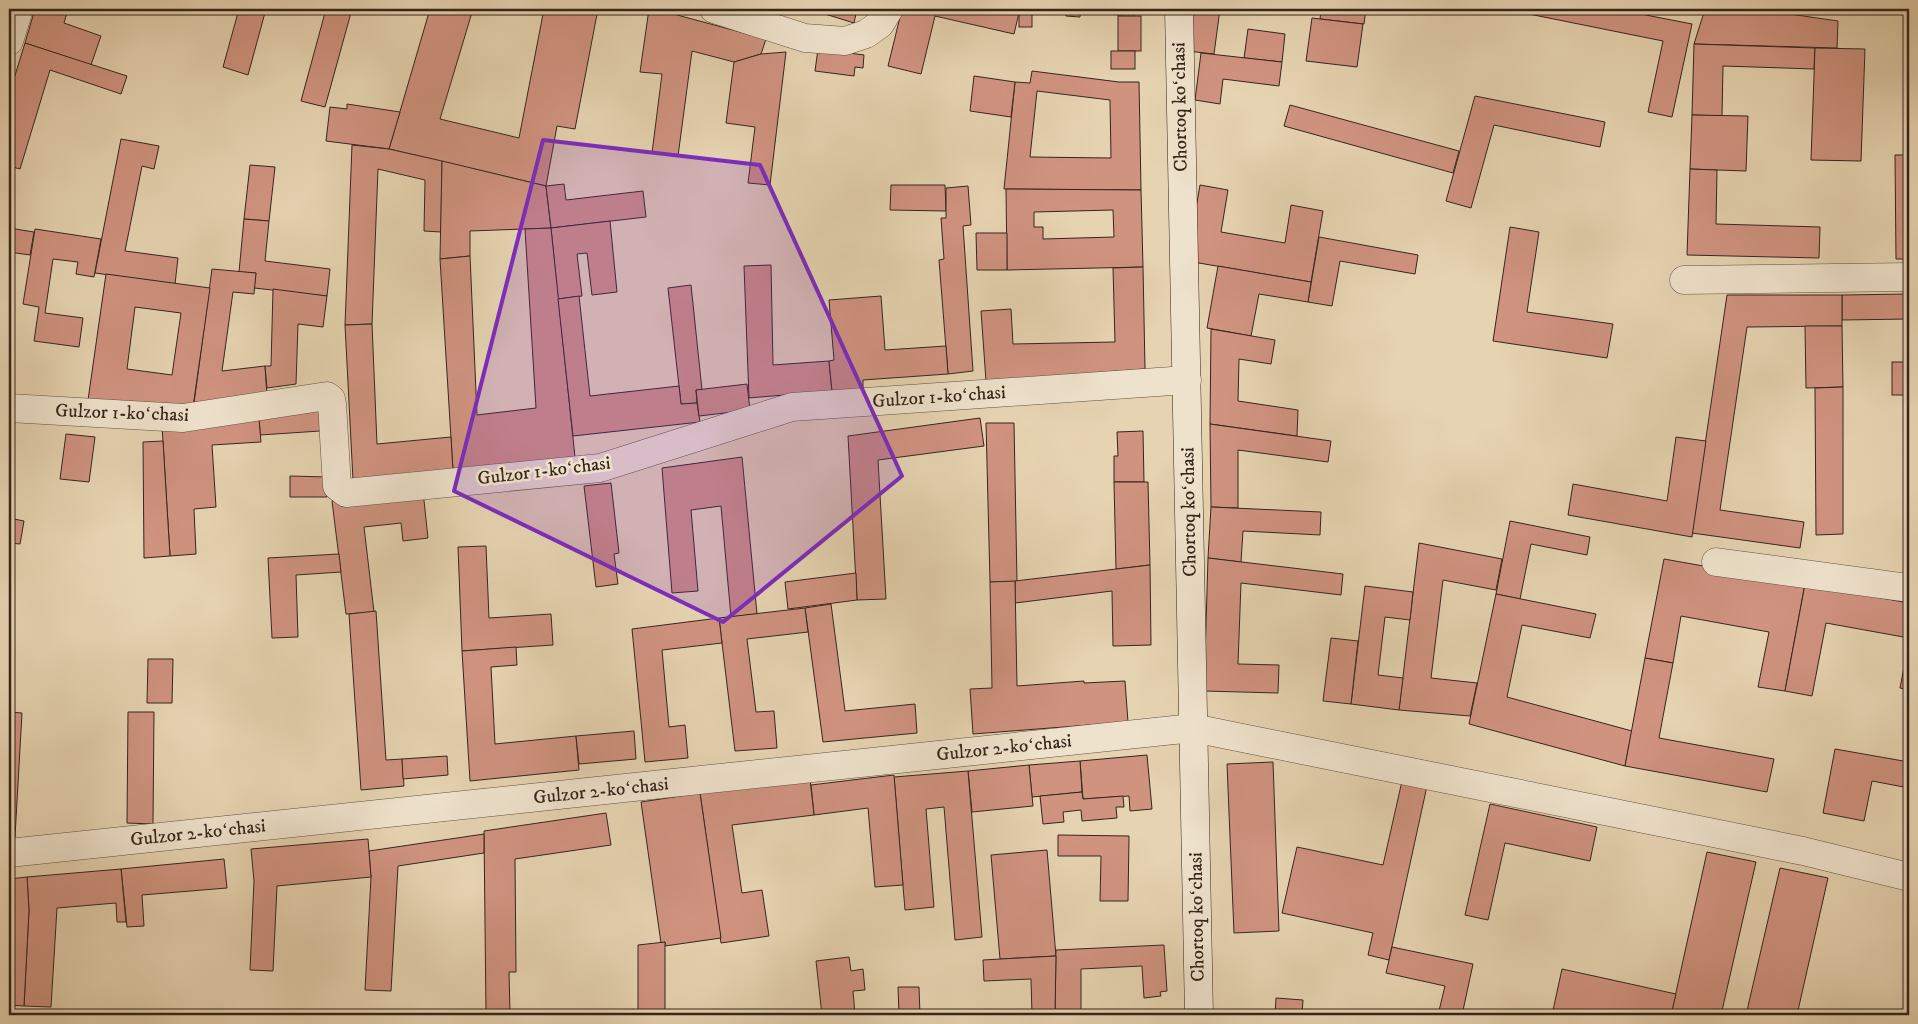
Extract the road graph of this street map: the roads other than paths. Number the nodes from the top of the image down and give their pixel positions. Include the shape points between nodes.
1 (19, 9) edge
2 (714, 9) edge
3 (889, 9) edge
4 (1179, 9) edge
5 (9, 41) edge
6 (1909, 277) edge
7 (1684, 280) dead end
8 (1187, 380) junction
9 (9, 408) edge
10 (1716, 562) dead end
11 (1909, 588) edge
12 (1193, 728) junction
13 (9, 854) edge
14 (1909, 877) edge
15 (1199, 1015) edge

1 - 5 street
2 - 3 street via 804,38 845,41 866,34 880,24
4 - 8 street, Chortoq koʻchasi
6 - 7 street
8 - 9 street, Gulzor 1-koʻchasi via 792,407 600,468 346,493 337,486 332,404 327,396 183,418
8 - 12 street, Chortoq koʻchasi
10 - 11 street
12 - 13 street, Gulzor 2-koʻchasi
12 - 14 street, Gulzor 2-koʻchasi via 1803,850
12 - 15 street, Chortoq koʻchasi

